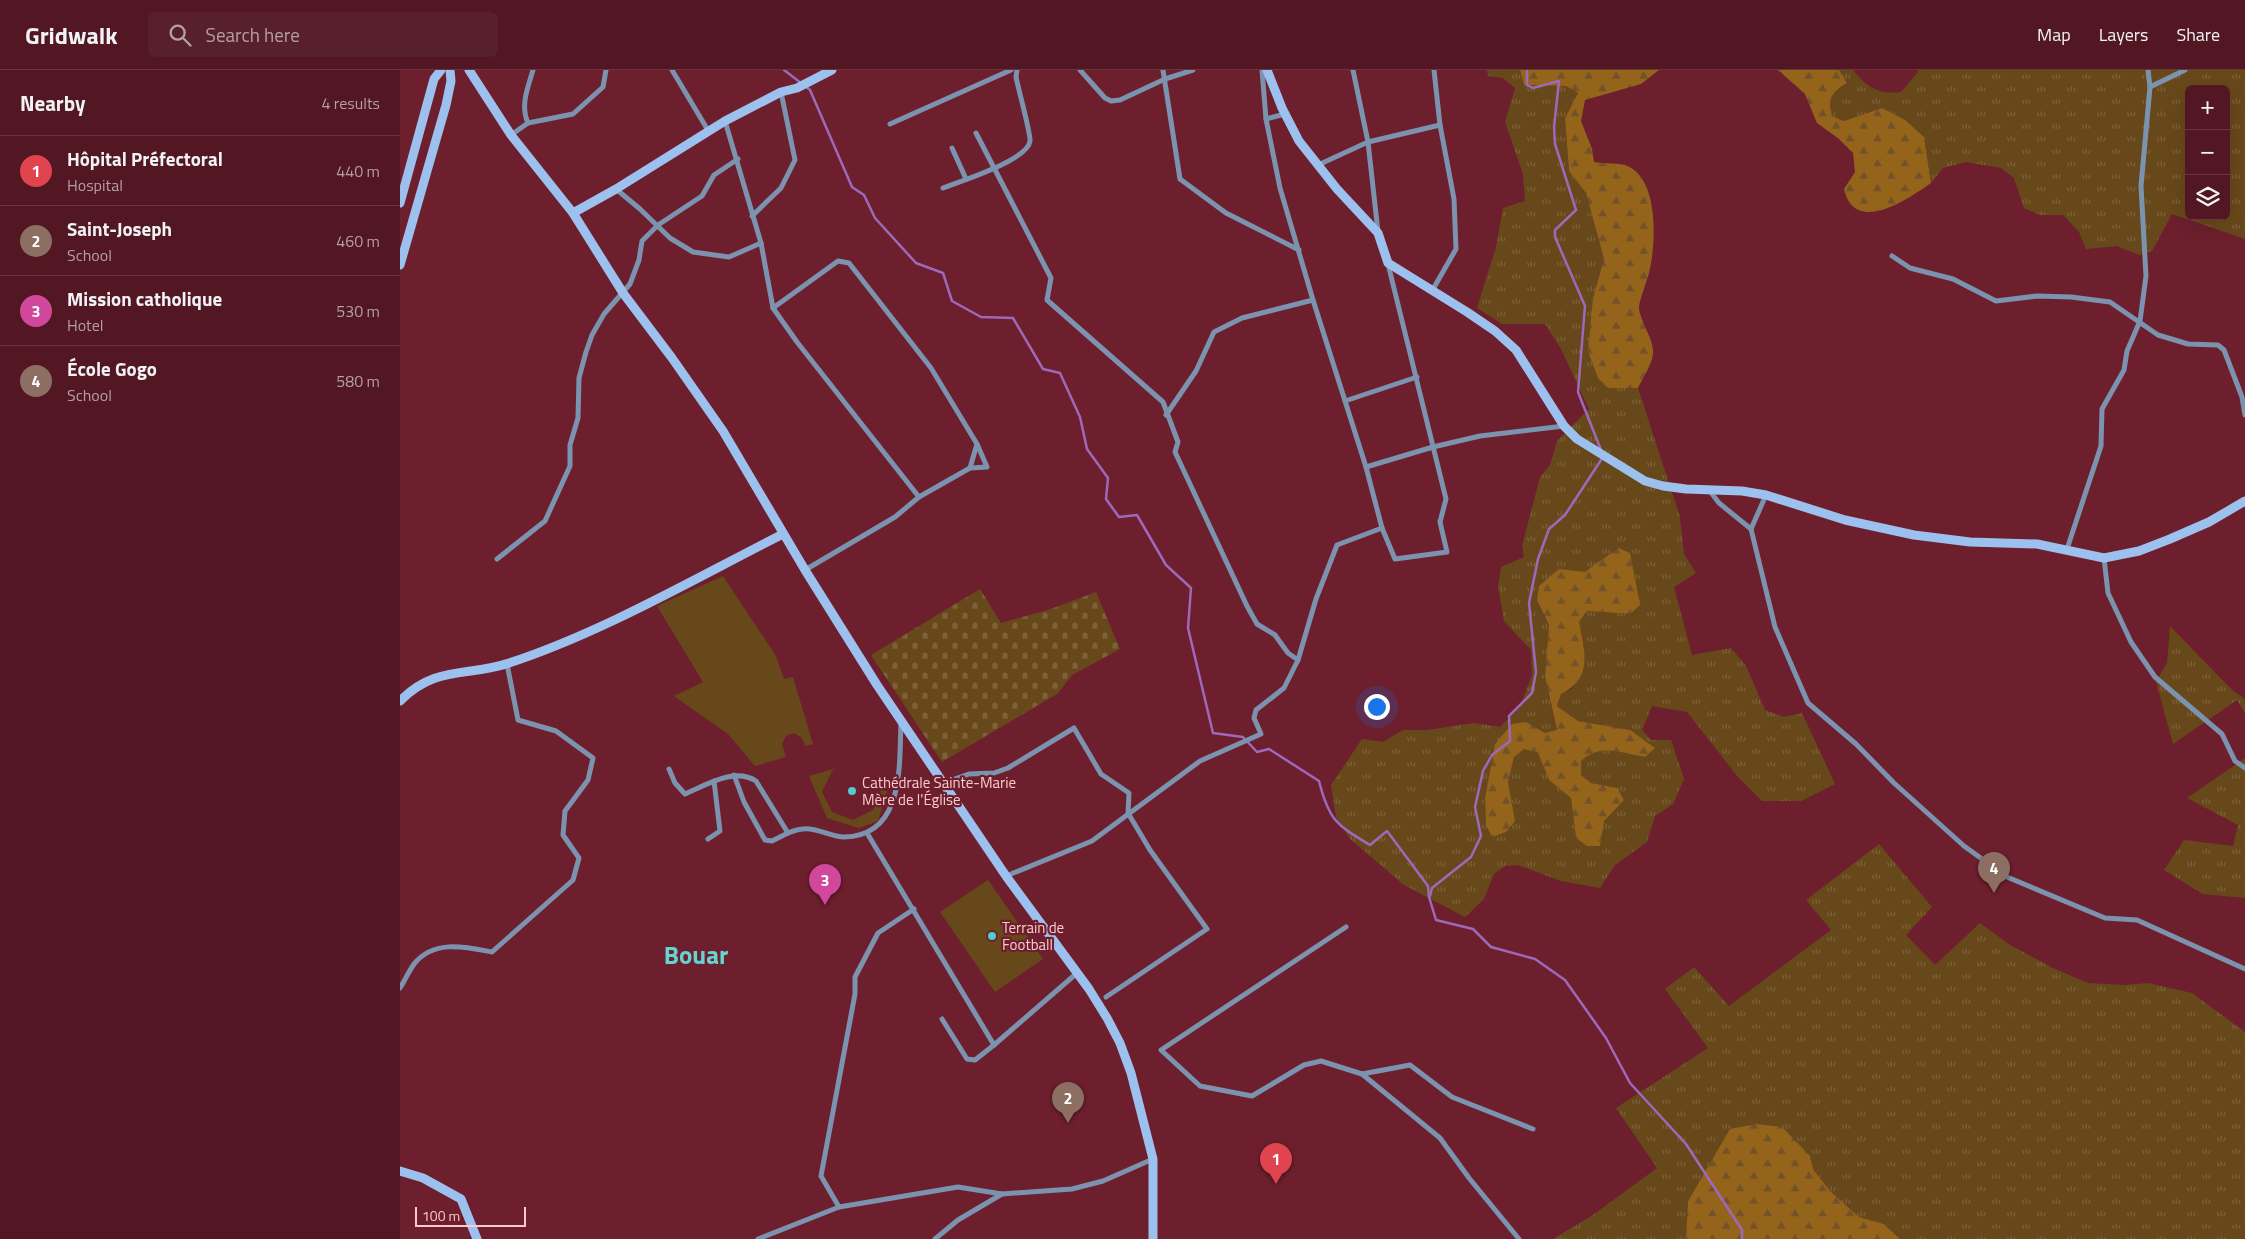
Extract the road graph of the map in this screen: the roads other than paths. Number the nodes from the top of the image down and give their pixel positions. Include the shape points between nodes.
1 (441, 70) edge
2 (450, 70) edge
3 (469, 70) edge
4 (533, 70) edge
5 (606, 70) edge
6 (672, 70) edge
7 (832, 70) edge
8 (1011, 70) edge
9 (1017, 70) edge
10 (1080, 70) edge
11 (1163, 70) edge
12 (1193, 70) edge
13 (1262, 70) edge
14 (1267, 70) edge
15 (1353, 70) edge
16 (1434, 70) edge
17 (2148, 70) edge
18 (2185, 70) edge
19 (1165, 79) junction
20 (2150, 87) junction
21 (781, 92) junction
22 (1285, 114) junction
23 (1266, 118) junction
24 (725, 121) junction
25 (528, 123) junction
26 (890, 124) dead end
27 (1440, 125) junction
28 (708, 132) junction
29 (976, 133) dead end
30 (511, 135) junction
31 (1368, 142) junction
32 (952, 148) dead end
33 (738, 160) junction
34 (1317, 166) junction
35 (995, 168) junction
36 (409, 170) junction
37 (424, 175) junction
38 (966, 179) junction
39 (944, 188) dead end
40 (616, 189) junction
41 (400, 203) edge
42 (573, 213) junction
43 (752, 216) junction
44 (658, 225) junction
45 (1378, 233) junction
46 (761, 243) junction
47 (1299, 250) junction
48 (402, 252) edge
49 (1892, 256) dead end
50 (1388, 263) junction
51 (400, 265) edge
52 (1432, 291) junction
53 (623, 293) junction
54 (1313, 300) junction
55 (774, 308) junction
56 (2140, 321) junction
57 (1417, 377) junction
58 (1344, 401) junction
59 (2245, 415) edge
60 (1166, 416) junction
61 (1564, 426) junction
62 (977, 444) junction
63 (1433, 447) junction
64 (1366, 467) junction
65 (970, 468) junction
66 (1708, 490) junction
67 (1766, 495) junction
68 (919, 497) junction
69 (2245, 501) edge
70 (1382, 528) junction
71 (1751, 529) junction
72 (783, 534) junction
73 (2067, 549) junction
74 (2104, 558) junction
75 (497, 560) dead end
76 (805, 570) junction
77 (1298, 660) junction
78 (507, 664) junction
79 (400, 700) edge
80 (901, 720) junction
81 (2245, 768) edge
82 (670, 769) dead end
83 (734, 775) junction
84 (714, 781) junction
85 (943, 783) junction
86 (1128, 813) junction
87 (788, 833) junction
88 (867, 833) junction
89 (708, 838) dead end
90 (1006, 876) junction
91 (914, 909) junction
92 (1346, 927) dead end
93 (2245, 969) edge
94 (1077, 973) junction
95 (400, 988) edge
96 (1106, 997) dead end
97 (942, 1019) dead end
98 (994, 1045) junction
99 (1362, 1074) junction
100 (1533, 1129) dead end
101 (1153, 1159) junction
102 (400, 1171) edge
103 (1002, 1194) junction
104 (840, 1207) junction
105 (1151, 1238) edge
106 (477, 1239) edge
107 (758, 1239) edge
108 (935, 1239) edge
109 (1519, 1239) edge

1 - 36 street via 434,79
2 - 37 street via 446,105
3 - 30 street
4 - 25 street via 524,114
5 - 25 street via 602,87 573,114
6 - 28 street
7 - 21 street via 797,88
8 - 26 street
9 - 35 street via 1030,141 1025,152
10 - 19 street via 1111,101
11 - 19 street
12 - 19 street
13 - 23 street
14 - 22 street
15 - 31 street
16 - 27 street
17 - 20 street
18 - 20 street
19 - 47 street via 1180,179 1226,213
20 - 56 street via 2141,186 2146,276
21 - 24 street
21 - 43 street via 795,160 781,188
22 - 23 street
22 - 34 street
23 - 47 street via 1280,188
24 - 28 street
24 - 33 street
25 - 30 street
27 - 31 street
27 - 52 street via 1454,200 1456,249
28 - 40 street
29 - 35 street
30 - 42 street
31 - 34 street
31 - 45 street
32 - 38 street
33 - 43 street
33 - 44 street via 714,175 702,196
34 - 45 street
35 - 38 street
35 - 60 street via 1050,278 1047,300 1163,402
36 - 37 street
36 - 41 street
37 - 48 street
38 - 39 street
40 - 42 street
40 - 44 street
42 - 53 street
43 - 46 street
44 - 46 street via 670,238 693,252 729,257
44 - 53 street via 642,241 639,260
45 - 50 street
46 - 55 street
47 - 54 street
48 - 51 street
49 - 56 street via 1910,268 1952,279 1996,301 2037,296 2110,302
50 - 52 street
50 - 57 street
52 - 61 street via 1495,331 1516,350
53 - 72 street via 723,431
53 - 75 street via 604,314 592,335 579,378 578,418 570,445 570,466 545,521
54 - 58 street
54 - 60 street via 1242,318 1214,332 1196,372
55 - 62 street via 838,261 849,263 932,368
55 - 68 street
56 - 59 street via 2158,335 2188,344 2218,345 2224,350 2242,397
56 - 73 street via 2127,351 2124,370 2102,409 2101,446
57 - 58 street
57 - 63 street
58 - 64 street
60 - 77 street via 1178,442 1175,452 1247,606 1257,624 1275,635 1288,653
61 - 63 street via 1480,436
61 - 66 street via 1577,439 1645,481
62 - 65 street
62 - 65 street via 987,467
63 - 64 street
63 - 70 street via 1446,499 1440,522 1447,552 1396,559
64 - 70 street
65 - 68 street
66 - 67 street
66 - 71 street via 1719,504
67 - 71 street
67 - 73 street via 1845,520 1914,535
68 - 76 street via 895,516
69 - 74 street via 2170,539 2139,551
70 - 77 street via 1337,545 1316,599
71 - 93 street via 1775,627 1808,703 1964,846 2007,877 2105,918 2137,920
72 - 76 street
72 - 78 street via 620,617
73 - 74 street
74 - 81 street via 2108,592 2131,642 2155,677 2222,734 2235,761
76 - 80 street
77 - 86 street via 1284,688 1256,710 1254,718 1261,734 1200,761
78 - 79 street via 443,675 418,684
78 - 95 street via 518,720 556,731 593,758 588,780 565,811 563,835 579,858 573,880 492,952 455,946 437,949 415,963
80 - 85 street
80 - 88 street via 898,778 892,806 883,822
82 - 84 street via 675,783 685,794
83 - 84 street
83 - 87 street via 756,781
83 - 87 street via 744,802 765,840
84 - 89 street via 720,831
85 - 86 street via 969,774 994,773 1008,768 1074,728 1101,774 1129,793
85 - 90 street
86 - 90 street via 1092,840
86 - 96 street via 1150,850 1207,929
87 - 88 street via 804,828 843,837
88 - 91 street
90 - 94 street
91 - 98 street
91 - 104 street via 878,933 855,977 821,1176
92 - 99 street via 1161,1050 1200,1086 1252,1096 1304,1065 1321,1061
94 - 98 street
94 - 101 street via 1120,1043
97 - 98 street via 967,1059 975,1060
99 - 100 street via 1410,1065 1452,1098
99 - 109 street via 1440,1138
101 - 103 street via 1103,1181 1072,1189
101 - 105 street
102 - 106 street via 423,1178 461,1199
103 - 104 street via 958,1187
103 - 108 street via 958,1220
104 - 107 street

